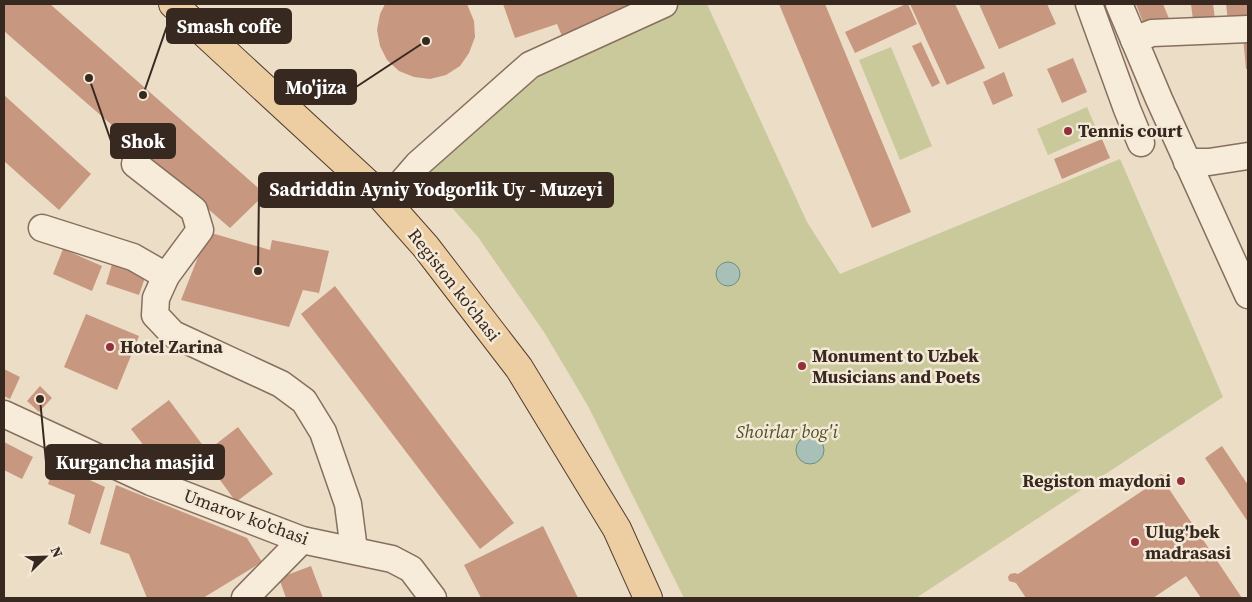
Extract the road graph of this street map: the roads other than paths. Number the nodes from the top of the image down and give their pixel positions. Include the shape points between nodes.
1 (173, 4) edge
2 (664, 4) edge
3 (1089, 4) edge
4 (1119, 4) edge
5 (1248, 29) edge
6 (1134, 40) junction
7 (1159, 99) junction
8 (1127, 109) junction
9 (1141, 142) dead end
10 (1248, 156) edge
11 (1188, 162) junction
12 (135, 164) dead end
13 (386, 201) junction
14 (42, 228) dead end
15 (166, 276) junction
16 (1248, 295) edge
17 (4, 414) edge
18 (302, 540) junction
19 (354, 550) junction
20 (251, 596) edge
21 (433, 598) edge
22 (648, 598) edge

1 - 13 main road, Registon ko'chasi
2 - 13 street via 530,64 418,164
3 - 8 street
4 - 6 street
5 - 6 street via 1152,33
6 - 7 street
7 - 8 street
7 - 11 street
8 - 9 street
10 - 11 street
11 - 16 street
12 - 15 street via 194,210 198,218 200,230
13 - 22 main road, Registon ko'chasi via 426,246 519,368 616,529
14 - 15 street via 133,257
15 - 19 street via 156,298 155,315 174,334 282,384 304,401 323,432 348,504
17 - 18 street, Umarov ko'chasi via 151,482
18 - 19 street, Umarov ko'chasi
18 - 20 street
19 - 21 street, Umarov ko'chasi via 392,559 411,569

